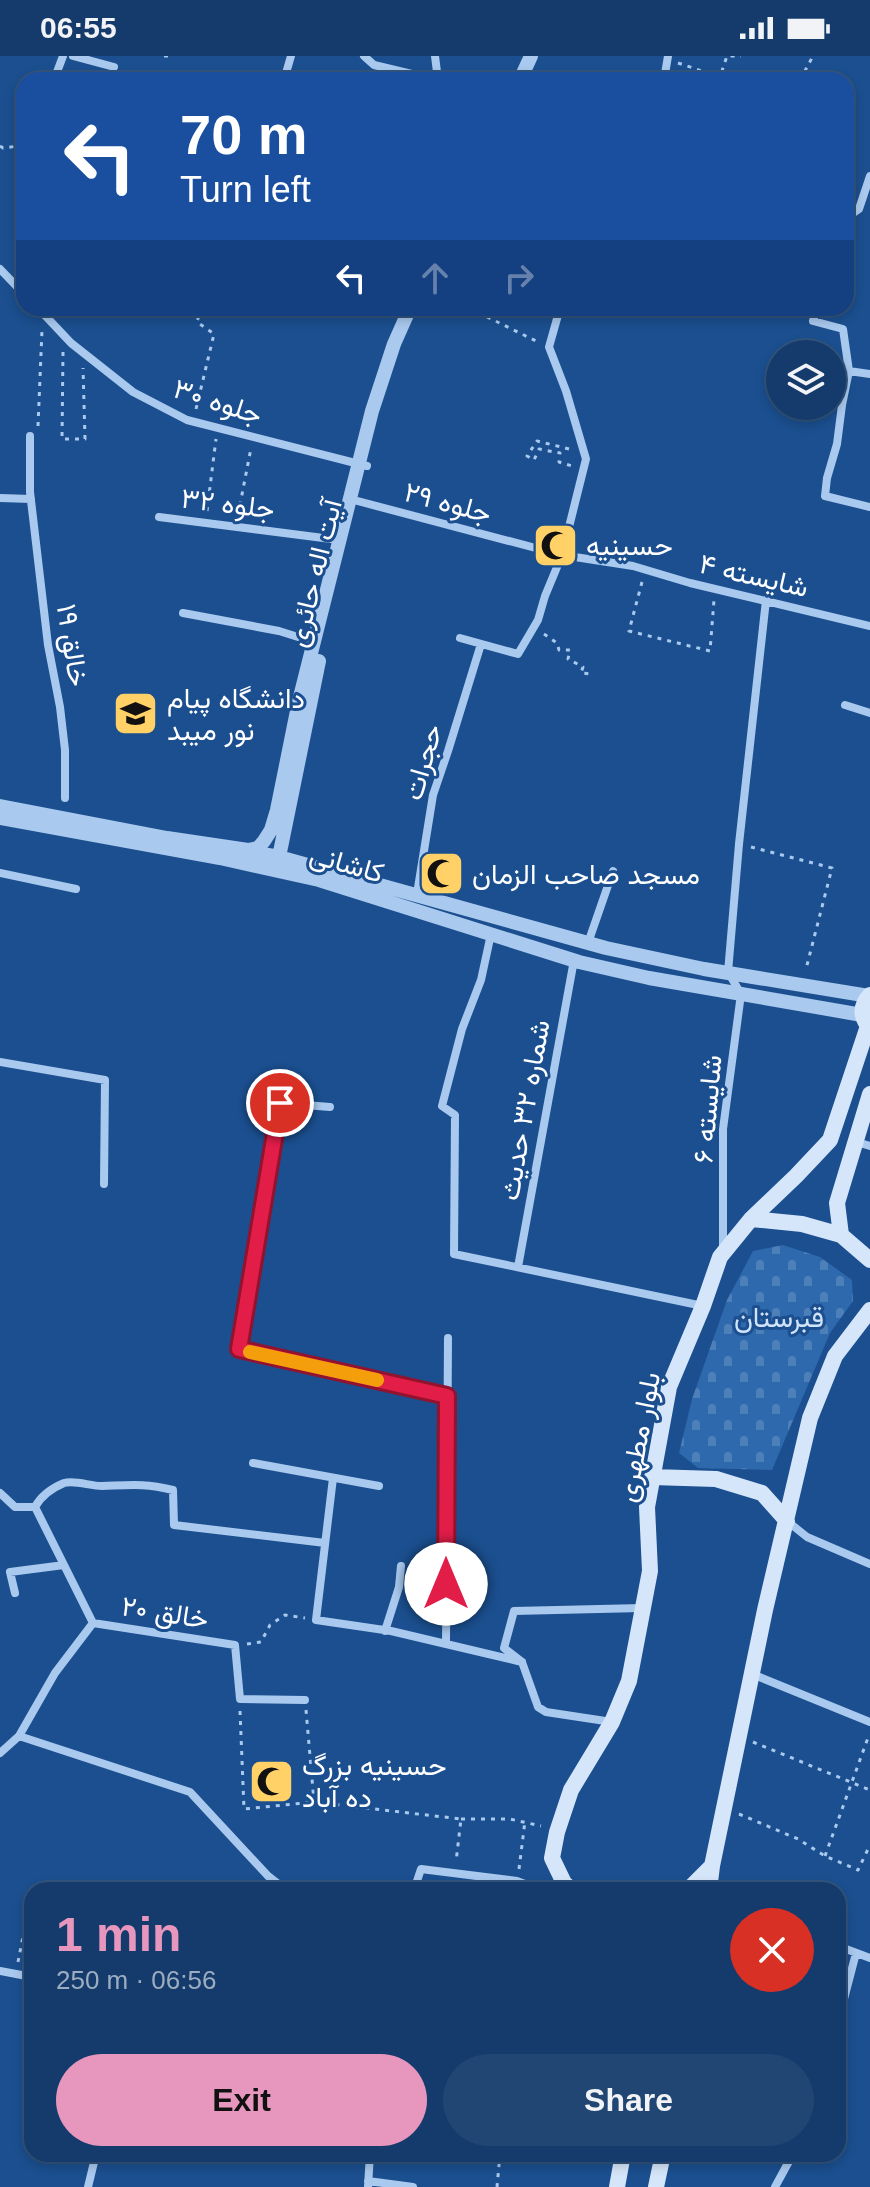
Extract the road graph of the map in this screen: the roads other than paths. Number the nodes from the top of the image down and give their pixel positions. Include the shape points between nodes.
1 (73, 56) edge
2 (364, 56) edge
3 (114, 67) dead end
4 (404, 72) edge
5 (870, 176) edge
6 (854, 212) edge
7 (0, 269) edge
8 (16, 286) edge
9 (46, 316) edge
10 (406, 316) edge
11 (416, 316) edge
12 (558, 316) edge
13 (815, 316) edge
14 (849, 371) junction
15 (870, 374) edge
16 (30, 436) road end
17 (363, 465) junction
18 (31, 495) junction
19 (0, 498) edge
20 (354, 500) junction
21 (870, 507) edge
22 (159, 517) dead end
23 (339, 540) junction
24 (535, 547) joint
25 (562, 555) junction
26 (766, 600) junction
27 (183, 613) dead end
28 (870, 626) edge
29 (460, 638) dead end
30 (314, 642) junction
31 (481, 644) junction
32 (845, 705) dead end
33 (870, 713) edge
34 (65, 798) dead end
35 (0, 806) edge
36 (0, 818) edge
37 (248, 850) junction
38 (279, 857) junction
39 (220, 858) junction
40 (613, 871) dead end
41 (0, 873) edge
42 (319, 880) junction
43 (76, 889) dead end
44 (417, 894) junction
45 (491, 934) junction
46 (588, 943) junction
47 (574, 960) junction
48 (728, 972) junction
49 (741, 994) junction
50 (870, 995) edge
51 (867, 1023) edge
52 (0, 1062) edge
53 (870, 1094) edge
54 (330, 1107) dead end
55 (863, 1144) edge
56 (104, 1184) dead end
57 (751, 1219) junction
58 (855, 1242) edge
59 (723, 1253) junction
60 (870, 1260) edge
61 (518, 1267) junction
62 (703, 1306) junction
63 (870, 1310) edge
64 (448, 1338) dead end
65 (447, 1396) junction
66 (253, 1463) dead end
67 (652, 1477) junction
68 (333, 1478) junction
69 (379, 1486) dead end
70 (0, 1493) edge
71 (35, 1507) junction
72 (787, 1521) junction
73 (325, 1543) junction
74 (870, 1564) edge
75 (64, 1565) junction
76 (401, 1566) dead end
77 (15, 1593) dead end
78 (643, 1608) junction
79 (93, 1623) junction
80 (385, 1631) junction
81 (446, 1644) junction
82 (522, 1662) junction
83 (752, 1673) junction
84 (305, 1700) road end
85 (612, 1722) junction
86 (870, 1722) edge
87 (19, 1736) junction
88 (0, 1753) edge
89 (712, 1866) junction
90 (276, 1882) edge
91 (417, 1882) edge
92 (520, 1882) edge
93 (564, 1882) edge
94 (696, 1882) edge
95 (710, 1882) edge
96 (846, 1949) edge
97 (856, 1953) junction
98 (870, 1958) edge
99 (0, 1971) edge
100 (24, 1976) edge
101 (846, 1991) edge
102 (94, 2162) edge
103 (369, 2162) edge
104 (622, 2162) edge
105 (661, 2162) edge
106 (789, 2162) edge
107 (368, 2184) edge
108 (88, 2187) edge
109 (413, 2187) edge
110 (617, 2187) edge
111 (656, 2187) edge
112 (775, 2187) edge

1 - 3 street
2 - 4 street via 374,65
5 - 6 street
7 - 8 street
9 - 17 street, جلوه ۳۰ via 133,392 193,421
10 - 17 street, آیت اله حائری via 372,411
11 - 17 street, آیت اله حائری
12 - 25 street via 549,347 586,459
13 - 14 street via 813,321 843,329
14 - 15 street
14 - 21 street via 825,496
16 - 18 street, خالق ۱۹
17 - 20 street, آیت اله حائری
18 - 19 street
18 - 34 street, خالق ۱۹ via 65,750
20 - 23 street, آیت اله حائری
20 - 24 street, جلوه ۲۹
20 - 38 street, آیت اله حائری
22 - 23 street, جلوه ۳۲
23 - 30 street, آیت اله حائری
24 - 25 street, شایسته ۴
25 - 26 street, شایسته ۴ via 633,566
25 - 31 street via 534,628 518,654
26 - 28 street, شایسته ۴
26 - 48 street
27 - 30 street
29 - 31 street
30 - 37 street, آیت اله حائری via 271,830 258,848
31 - 44 street, حجرات via 433,795
32 - 33 street
35 - 37 street, کاشانی
36 - 39 street, کاشانی
37 - 38 street, کاشانی
37 - 39 street
38 - 42 street
38 - 44 street, کاشانی
39 - 42 street, کاشانی
40 - 46 street
41 - 43 street
42 - 45 street, کاشانی
44 - 46 street, کاشانی
45 - 47 street, کاشانی
45 - 61 street via 442,1106 455,1115 454,1254
46 - 48 street, کاشانی
47 - 49 street, کاشانی
47 - 61 street, شماره ۳۲ حدیث
48 - 49 street
48 - 50 street, کاشانی
49 - 51 street, کاشانی
49 - 59 street, شایسته ۶ via 723,1129
50 - 51 main road, بلوار مطهری via 864,1003
51 - 57 main road, بلوار مطهری via 830,1140
52 - 56 street via 105,1080
53 - 55 main road
54 - 65 street via 280,1103 239,1349
55 - 58 main road via 837,1203
57 - 58 main road via 802,1224
57 - 59 main road, بلوار مطهری
58 - 60 main road
59 - 62 main road, بلوار مطهری
61 - 62 street
62 - 67 main road, بلوار مطهری via 669,1387
63 - 72 main road via 835,1356 810,1418
64 - 65 street
65 - 81 street
66 - 68 street
67 - 72 main road via 716,1479 762,1493
67 - 78 main road, بلوار مطهری via 647,1507 650,1571
68 - 69 street
68 - 73 street
70 - 71 street via 15,1507
71 - 73 street via 41,1497 67,1482 151,1485 173,1490 174,1525
71 - 75 street, خالق ۲۰
72 - 74 street via 807,1537
72 - 83 main road
73 - 80 street via 316,1620
75 - 77 street via 10,1572
75 - 79 street, خالق ۲۰
76 - 80 street
78 - 82 street via 514,1611 504,1648
78 - 85 main road, بلوار مطهری via 629,1681
79 - 84 street, خالق ۲۰ via 235,1645 240,1699
79 - 87 street via 55,1673
80 - 81 street
81 - 82 street
82 - 85 street via 538,1707
83 - 86 street
83 - 89 main road
85 - 93 main road, بلوار مطهری via 571,1790 557,1832 552,1858
87 - 88 street
87 - 90 street via 190,1792
89 - 94 main road
89 - 95 main road
91 - 92 street via 421,1869
96 - 97 street
97 - 98 street
97 - 101 street
99 - 100 street
102 - 108 street
103 - 107 street
104 - 110 main road
105 - 111 main road
106 - 112 street
107 - 109 street

